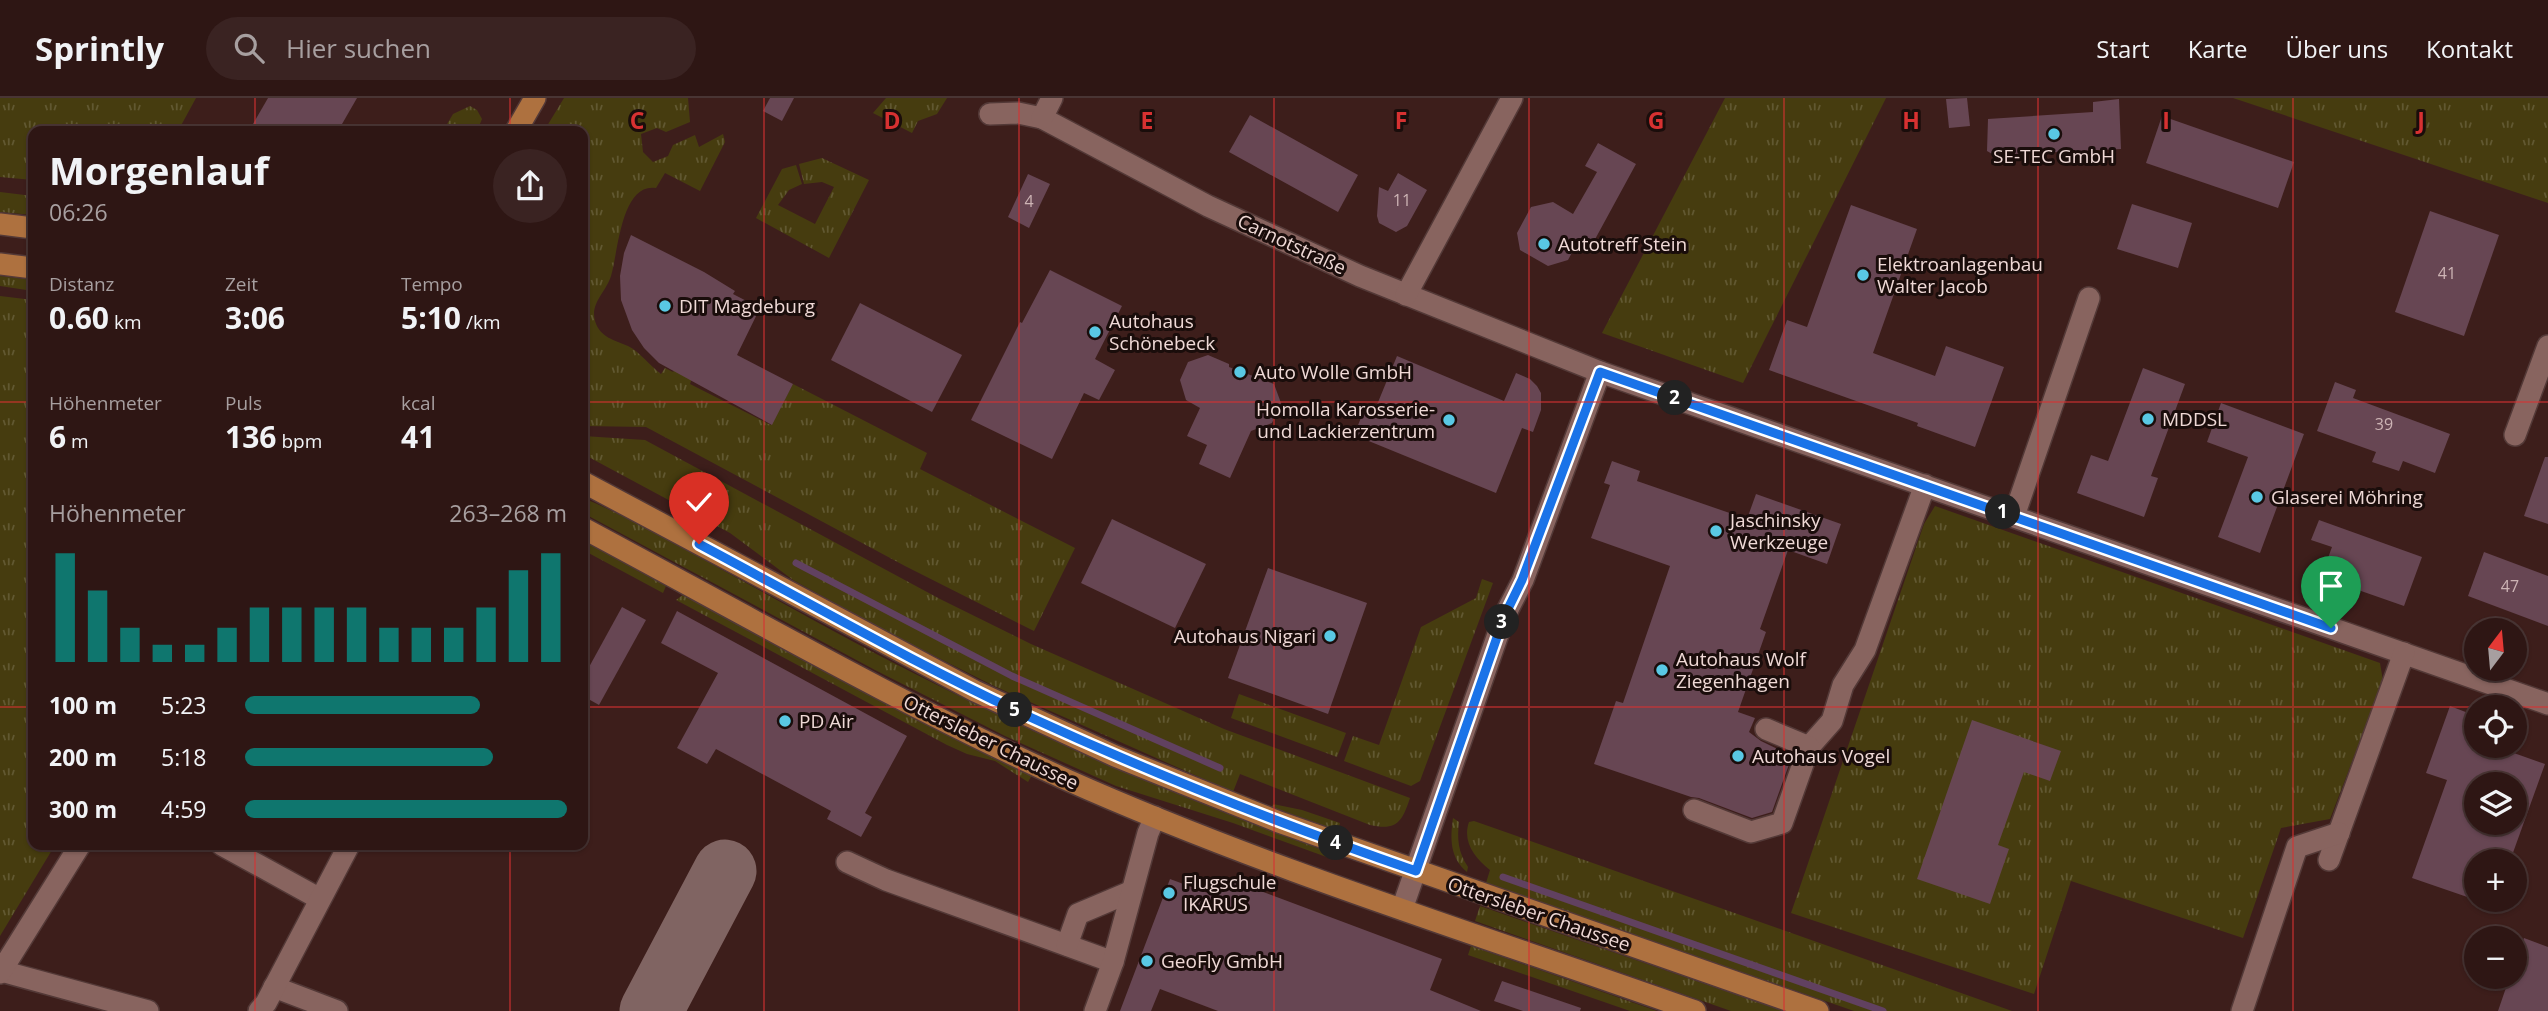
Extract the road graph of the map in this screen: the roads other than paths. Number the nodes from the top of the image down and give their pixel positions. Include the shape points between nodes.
1 (536, 98) edge
2 (1052, 98) edge
3 (1512, 98) edge
4 (990, 114) dead end
5 (1042, 118) junction
6 (519, 126) edge
7 (0, 224) edge
8 (28, 227) edge
9 (0, 264) edge
10 (28, 267) edge
11 (1406, 295) junction
12 (2089, 298) dead end
13 (2548, 346) edge
14 (1600, 372) junction
15 (2515, 435) dead end
16 (588, 484) edge
17 (1926, 485) junction
18 (2014, 516) junction
19 (588, 531) edge
20 (2404, 653) junction
21 (2548, 704) edge
22 (1766, 729) dead end
23 (1809, 747) junction
24 (1694, 810) dead end
25 (1156, 817) junction
26 (2339, 833) junction
27 (77, 850) edge
28 (231, 850) edge
29 (345, 850) edge
30 (2329, 860) dead end
31 (847, 862) dead end
32 (1416, 871) junction
33 (1130, 892) junction
34 (320, 899) junction
35 (1402, 909) junction
36 (1067, 945) junction
37 (1113, 961) junction
38 (0, 972) edge
39 (274, 987) junction
40 (148, 1011) edge
41 (259, 1011) edge
42 (337, 1011) edge
43 (1095, 1011) edge
44 (1695, 1011) edge
45 (1818, 1011) edge
46 (2242, 1011) edge

1 - 6 main road
2 - 5 street
3 - 11 street via 1449,191
4 - 5 street, Carnotstraße
5 - 11 street, Carnotstraße via 1208,206
7 - 8 main road
9 - 10 main road
11 - 14 street, Carnotstraße
12 - 18 street
13 - 15 street
14 - 17 street, Carnotstraße
14 - 32 street via 1504,617
16 - 32 main road, Ottersleber Chaussee via 1031,718 1238,807
17 - 18 street, Carnotstraße
17 - 23 street via 1865,650 1843,685 1832,721
18 - 20 street, Carnotstraße
19 - 25 main road, Ottersleber Chaussee via 900,699
20 - 21 street, Carnotstraße
20 - 26 street
22 - 23 street
23 - 24 street via 1782,823 1751,832
25 - 33 street
25 - 35 main road, Ottersleber Chaussee
26 - 30 street
26 - 46 street via 2297,847
27 - 38 street
28 - 34 street
29 - 34 street
31 - 36 street
32 - 35 street
32 - 45 main road, Ottersleber Chaussee
33 - 36 street via 1078,914
33 - 37 street
34 - 39 street
35 - 44 main road, Ottersleber Chaussee
36 - 37 street
37 - 43 street
38 - 40 street
39 - 41 street
39 - 42 street

